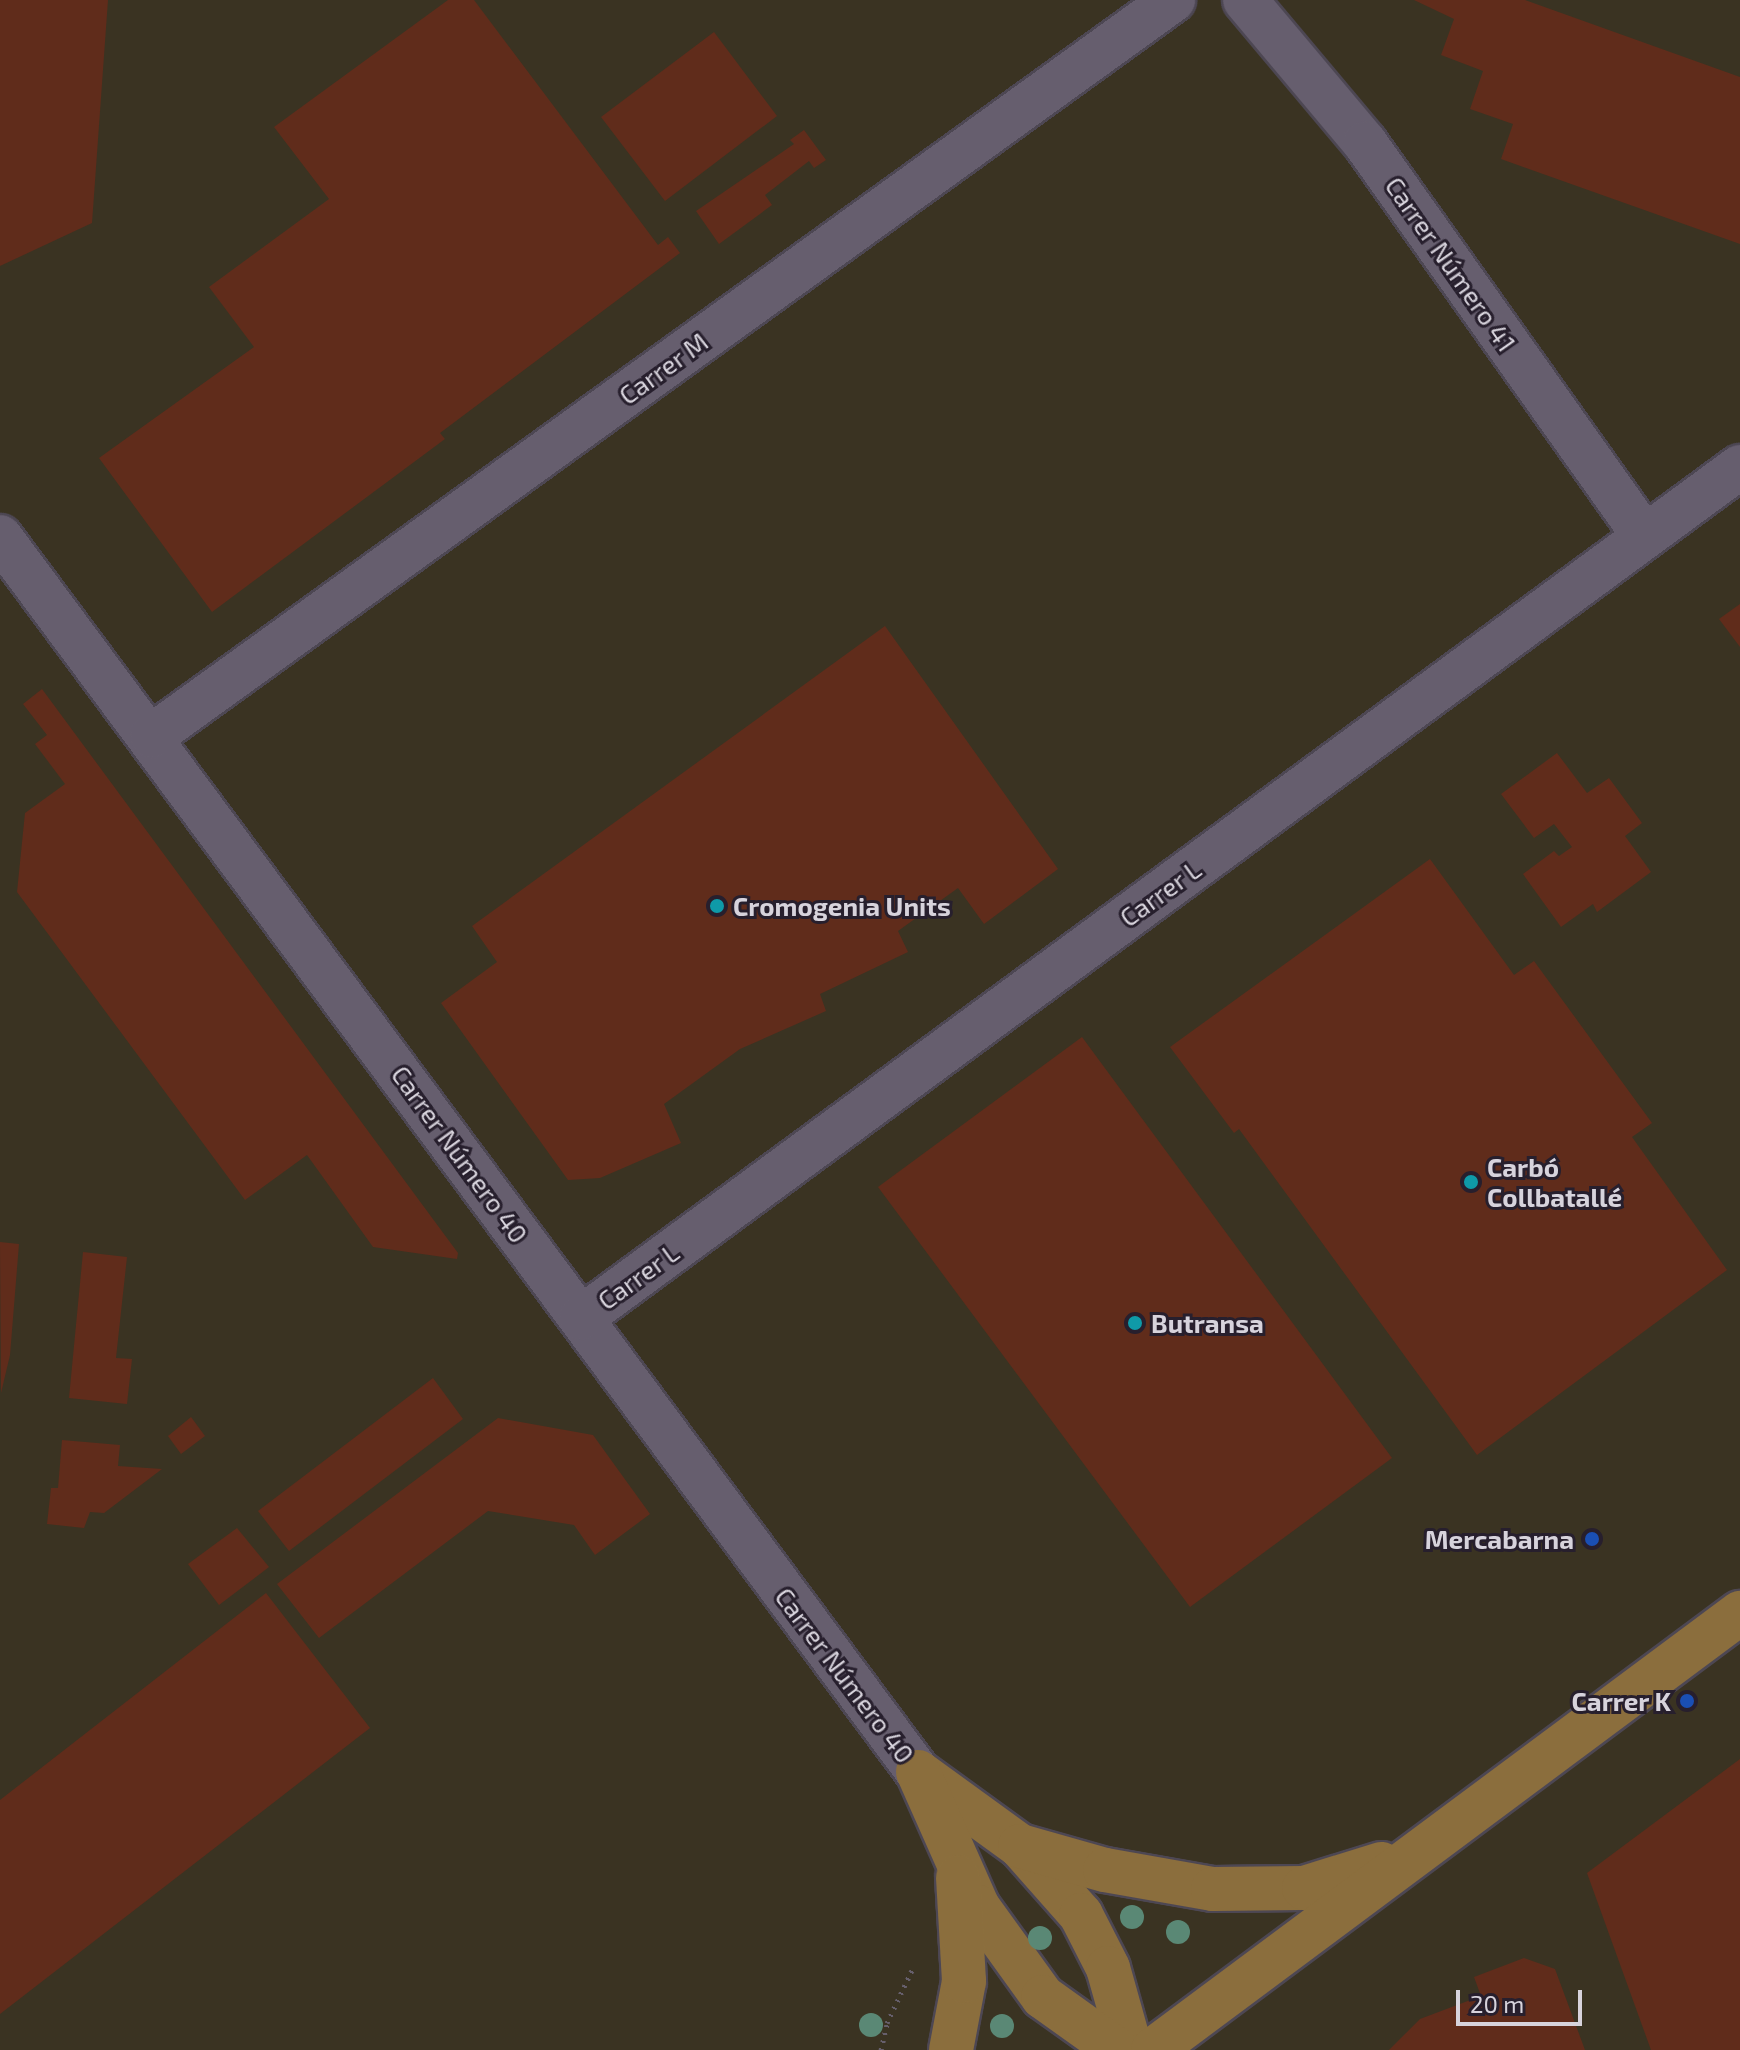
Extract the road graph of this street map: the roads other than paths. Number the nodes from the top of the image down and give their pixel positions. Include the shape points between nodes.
1 (1173, 0) edge
2 (1245, 0) edge
3 (1740, 467) edge
4 (0, 537) edge
5 (1645, 537) junction
6 (152, 736) junction
7 (581, 1318) junction
8 (1740, 1613) edge
9 (918, 1772) junction
10 (1020, 1846) junction
11 (1417, 1850) junction
12 (957, 1859) junction
13 (951, 2050) edge
14 (1117, 2050) edge
15 (1131, 2050) edge
16 (1153, 2050) edge

1 - 6 street, Carrer M
2 - 5 street, Carrer Número 41 via 1365,143
3 - 5 street, Carrer L
4 - 6 street, Carrer Número 40
5 - 7 street, Carrer L
6 - 7 street, Carrer Número 40
7 - 9 street, Carrer Número 40
8 - 11 main road
9 - 10 main road
9 - 12 main road
10 - 11 main road via 1105,1870 1213,1889 1304,1888
10 - 15 main road via 1081,1915 1108,1968
11 - 16 main road
12 - 13 main road via 964,1981
12 - 14 main road via 978,1907 1043,1997

